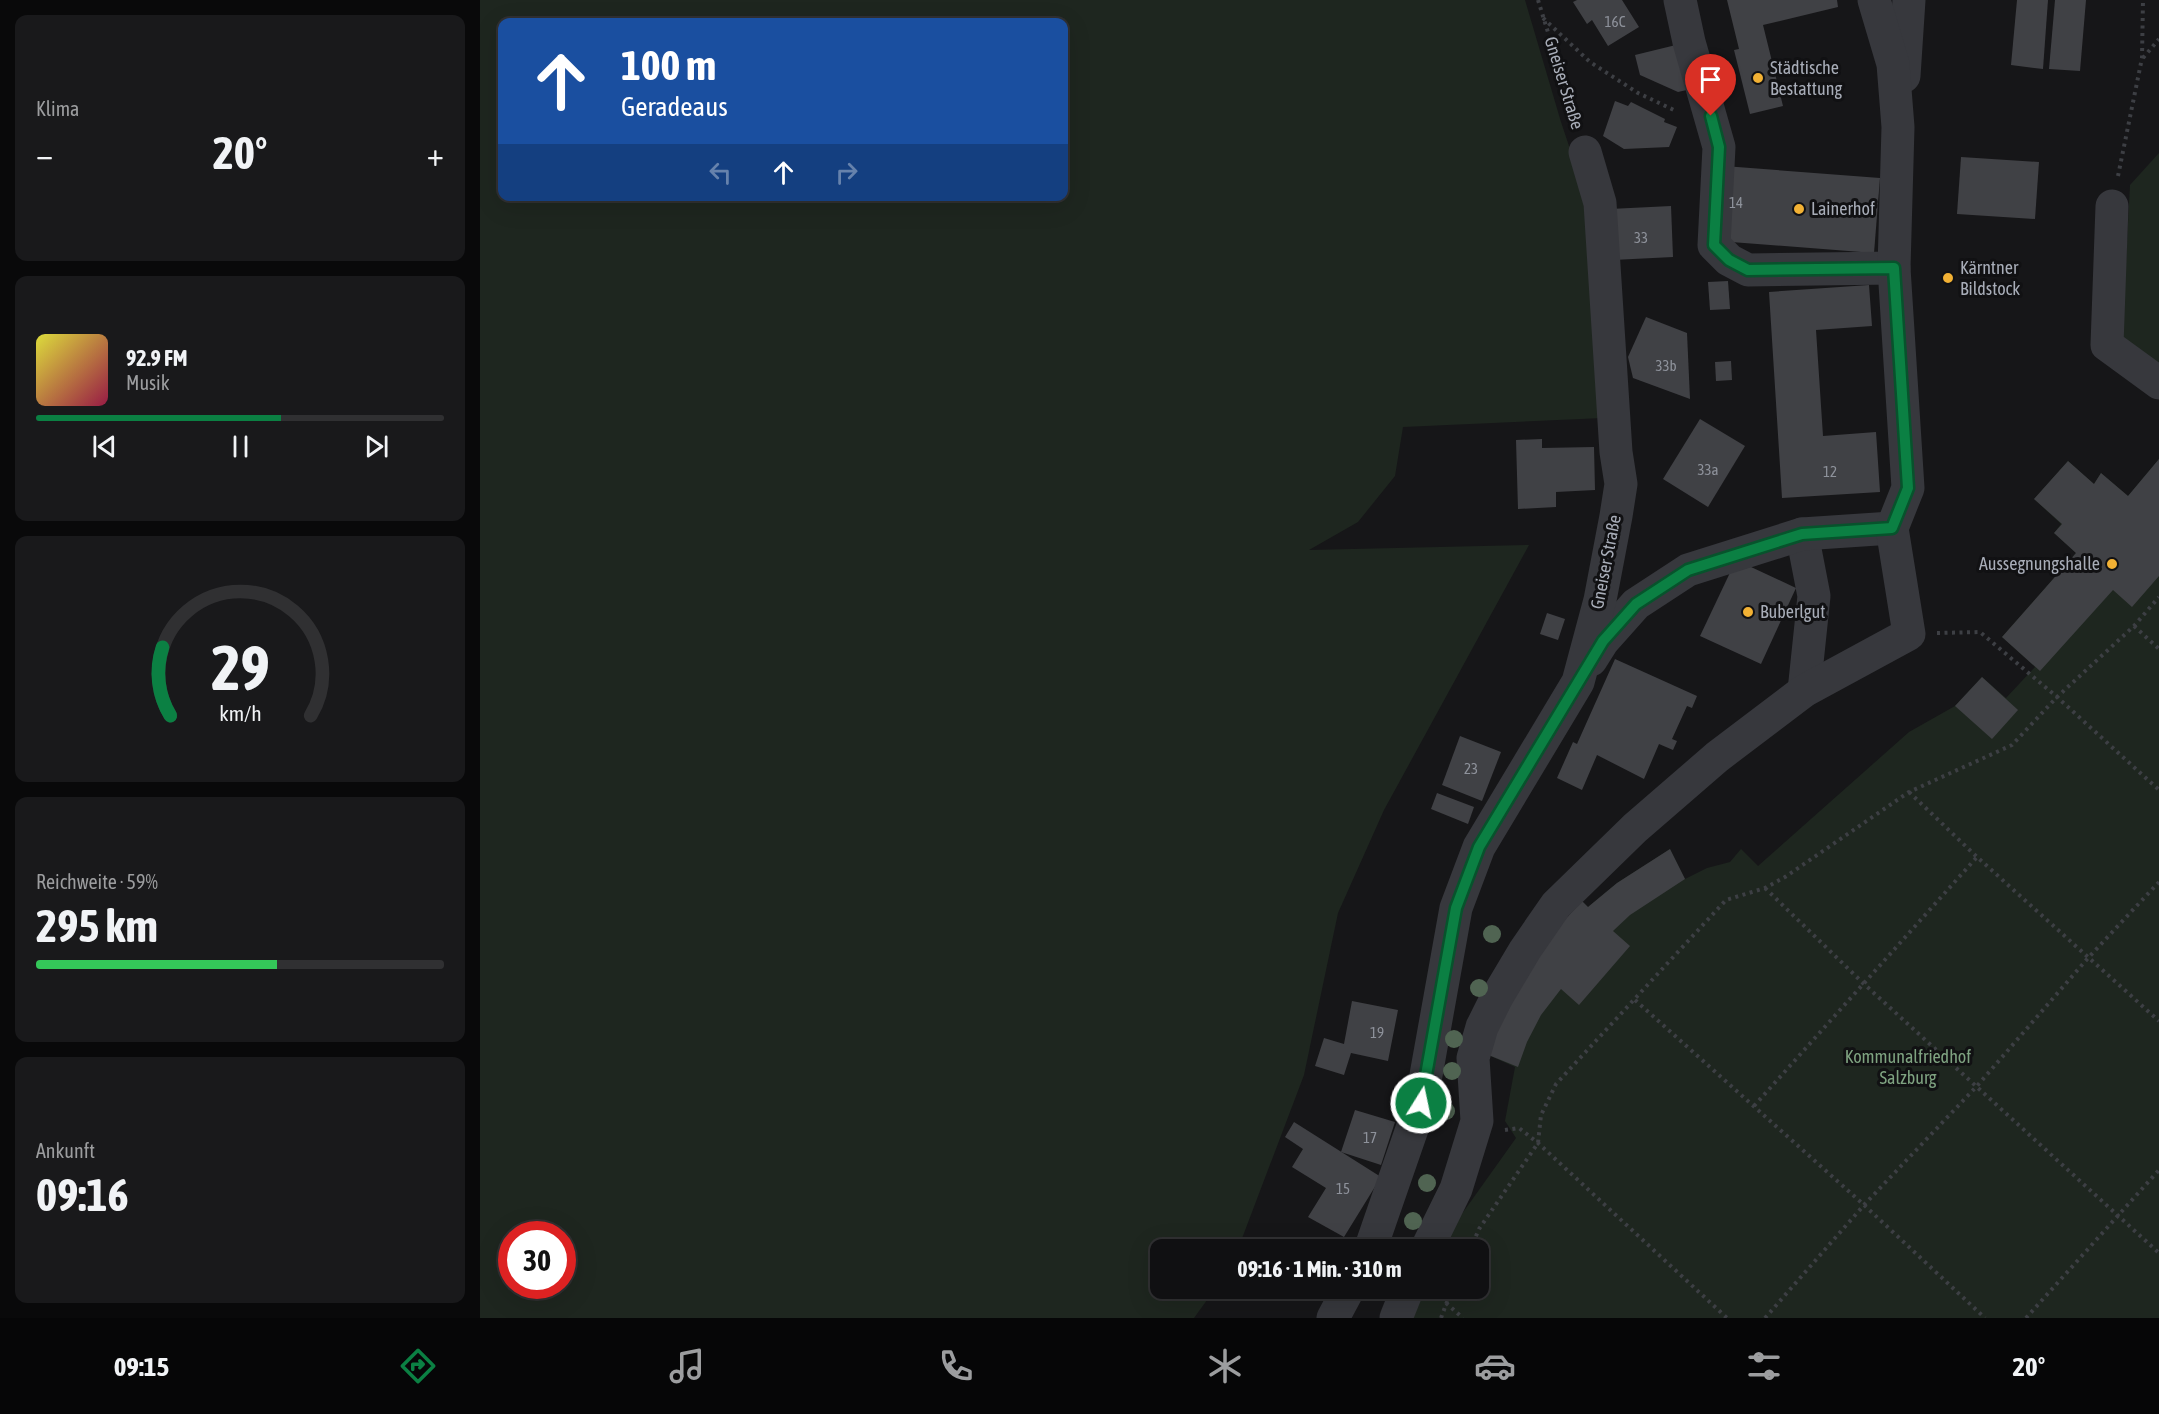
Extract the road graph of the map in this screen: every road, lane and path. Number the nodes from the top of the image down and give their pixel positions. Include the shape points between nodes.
1 (1538, 0) edge
2 (1680, 0) edge
3 (1874, 0) edge
4 (1909, 0) edge
5 (2143, 0) edge
6 (1543, 18) junction
7 (2159, 39) edge
8 (2142, 58) junction
9 (1686, 116) dead end
10 (1585, 152) joint
11 (1898, 186) junction
12 (2112, 206) joint
13 (1894, 268) junction
14 (2159, 383) edge
15 (1892, 528) junction
16 (1802, 534) junction
17 (2159, 597) edge
18 (2134, 626) junction
19 (1909, 634) junction
20 (2159, 649) edge
21 (1578, 682) junction
22 (1804, 692) junction
23 (2057, 697) junction
24 (2159, 790) edge
25 (1909, 792) junction
26 (1977, 857) junction
27 (2159, 882) edge
28 (1765, 888) junction
29 (2088, 958) junction
30 (1864, 984) junction
31 (1635, 1000) junction
32 (2159, 1021) edge
33 (1977, 1086) junction
34 (1754, 1106) junction
35 (1538, 1143) junction
36 (2159, 1170) edge
37 (1864, 1205) junction
38 (2118, 1216) junction
39 (1374, 1239) edge
40 (1431, 1239) edge
41 (1475, 1239) edge
42 (2159, 1253) edge
43 (1343, 1299) edge
44 (1404, 1299) edge
45 (1447, 1299) edge
46 (1446, 1302) junction
47 (1333, 1318) edge
48 (1396, 1318) edge
49 (1441, 1318) edge
50 (1463, 1318) edge
51 (1727, 1318) edge
52 (1765, 1318) edge
53 (1985, 1318) edge
54 (2026, 1318) edge

1 - 6 path, Gneiser Straße
2 - 13 street via 1719,147 1714,245 1729,260 1748,270
3 - 11 street via 1893,64
4 - 11 street
5 - 8 path
6 - 9 path, Gneiser Straße via 1590,62 1638,93
6 - 10 path, Gneiser Straße
7 - 8 path
8 - 12 path
10 - 21 street, Gneiser Straße via 1600,203 1621,484 1600,600
11 - 13 street
12 - 14 street via 2107,345
13 - 15 street via 1908,488
15 - 16 street
15 - 19 street
16 - 21 street via 1688,570 1636,604 1603,641
16 - 22 street via 1814,596
17 - 18 path
18 - 20 path
18 - 23 path
19 - 22 street
19 - 23 path via 1980,632
21 - 39 street, Gneiser Straße via 1479,847 1456,908 1421,1103
22 - 40 street via 1717,757 1635,828 1556,906 1524,950 1489,1011 1477,1042 1473,1058 1477,1121 1456,1189
23 - 24 path
23 - 25 path via 2012,745
25 - 26 path
25 - 28 path
26 - 29 path
26 - 30 path
27 - 29 path
28 - 30 path
28 - 31 path via 1726,900
29 - 32 path
29 - 33 path
30 - 33 path
30 - 34 path
31 - 34 path
31 - 35 path via 1556,1084 1541,1115
33 - 37 path
33 - 38 path
34 - 37 path
35 - 41 path
35 - 51 path
36 - 38 path
37 - 52 path
37 - 53 path
38 - 42 path
38 - 54 path
43 - 47 street
44 - 48 street
45 - 46 path
46 - 49 path
46 - 50 path

